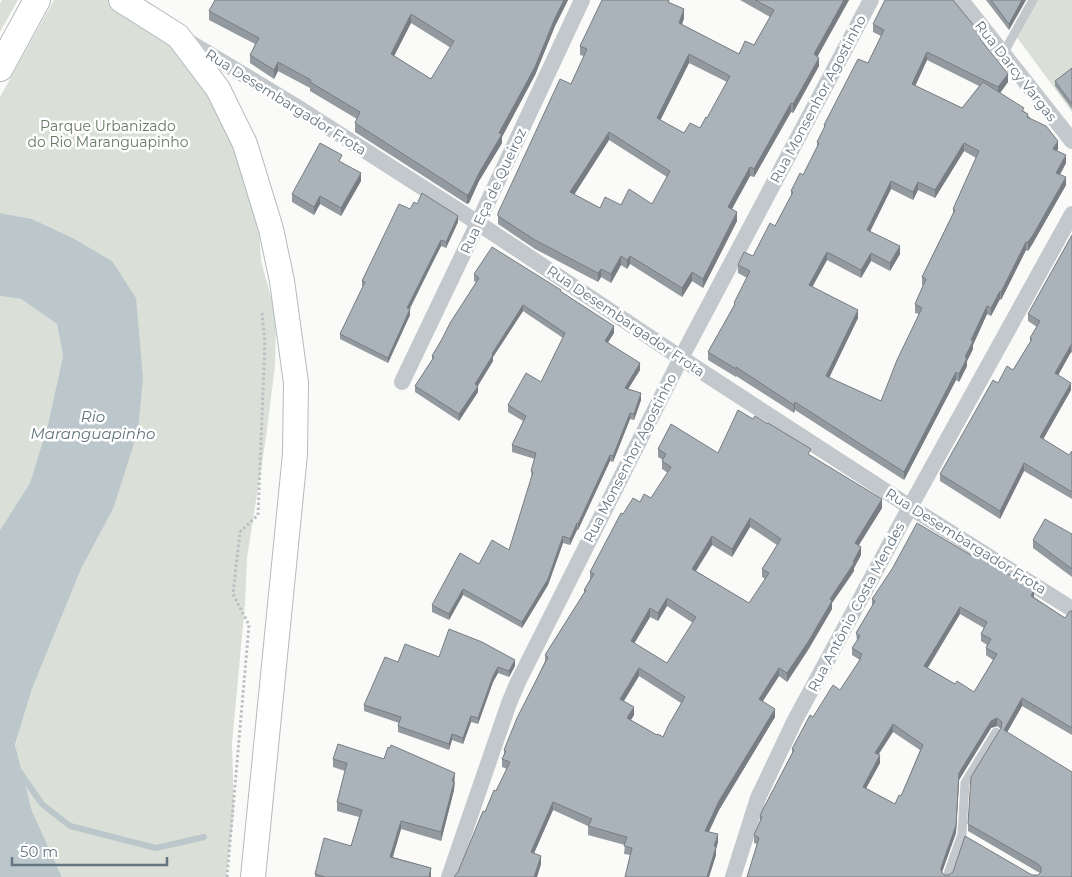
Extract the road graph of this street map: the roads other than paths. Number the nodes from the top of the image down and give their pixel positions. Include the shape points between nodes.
1 (37, 0) edge
2 (121, 0) edge
3 (582, 0) edge
4 (871, 0) edge
5 (961, 0) edge
6 (1033, 0) edge
7 (178, 36) junction
8 (1003, 54) junction
9 (0, 68) edge
10 (1072, 141) edge
11 (1072, 214) edge
12 (478, 223) junction
13 (681, 358) junction
14 (402, 382) dead end
15 (910, 506) junction
16 (1072, 608) edge
17 (996, 732) edge
18 (962, 834) junction
19 (974, 842) edge
20 (253, 877) edge
21 (449, 877) edge
22 (733, 877) edge
23 (947, 877) edge

1 - 9 main road
2 - 7 main road
3 - 12 street, Rua Eça de Queiroz
4 - 13 street, Rua Monsenhor Agostinho
5 - 8 street, Rua Darcy Vargas
6 - 8 lane
7 - 12 street, Rua Desembargador Frota via 294,105
7 - 20 main road via 218,89 244,144 282,281 296,383 295,454 288,537
8 - 10 street, Rua Darcy Vargas
11 - 15 street, Rua Antônio Costa Mendes
12 - 13 street, Rua Desembargador Frota
12 - 14 street, Rua Eça de Queiroz
13 - 15 street, Rua Desembargador Frota
13 - 21 street, Rua Monsenhor Agostinho via 518,682
15 - 16 street, Rua Desembargador Frota
15 - 22 street, Rua Antônio Costa Mendes via 795,720 758,798
17 - 18 lane via 965,783
18 - 19 lane
18 - 23 lane

